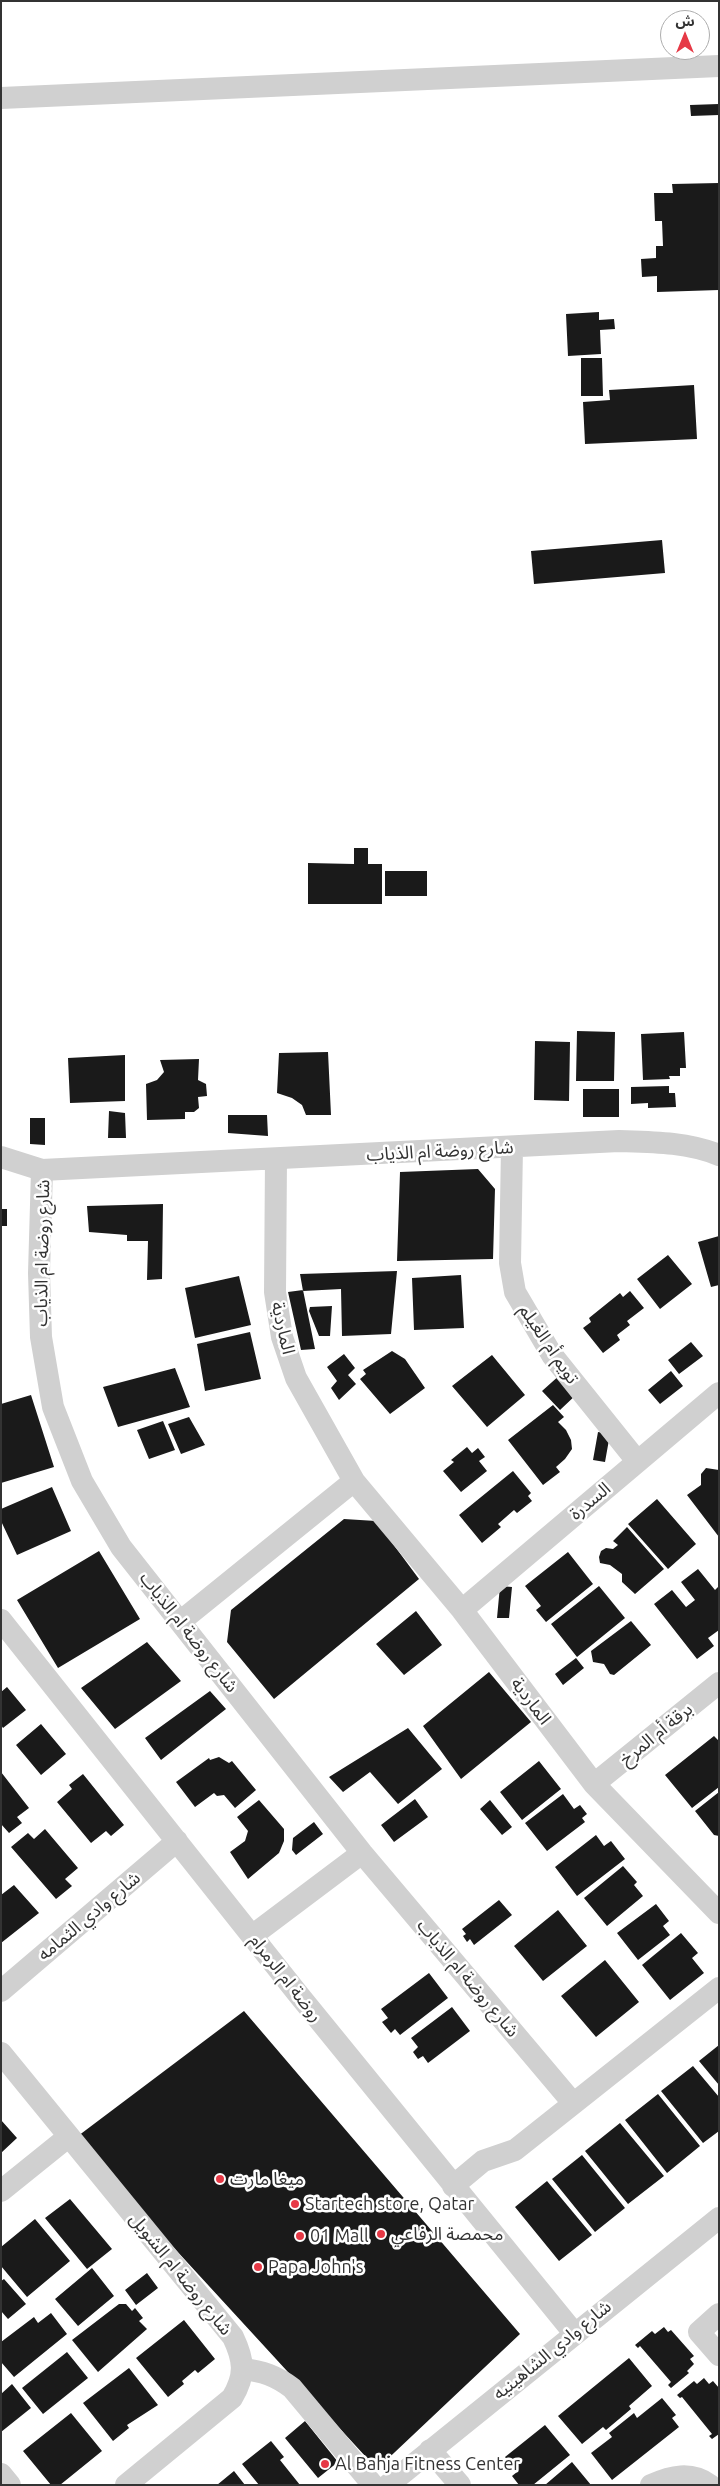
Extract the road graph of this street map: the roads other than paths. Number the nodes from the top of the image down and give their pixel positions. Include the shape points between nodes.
1 (719, 66) edge
2 (1, 98) edge
3 (512, 1147) junction
4 (719, 1155) edge
5 (1, 1156) edge
6 (276, 1160) junction
7 (42, 1170) junction
8 (719, 1393) edge
9 (637, 1461) junction
10 (354, 1481) junction
11 (462, 1610) junction
12 (181, 1621) junction
13 (2, 1622) edge
14 (719, 1684) edge
15 (594, 1784) junction
16 (177, 1841) junction
17 (362, 1853) junction
18 (719, 1913) edge
19 (253, 1935) junction
20 (719, 1988) edge
21 (1, 1991) edge
22 (1, 2053) edge
23 (573, 2103) junction
24 (68, 2136) junction
25 (453, 2186) junction
26 (1, 2191) edge
27 (719, 2218) edge
28 (719, 2314) edge
29 (574, 2333) junction
30 (719, 2355) edge
31 (242, 2369) junction
32 (430, 2450) junction
33 (1, 2474) edge
34 (10, 2485) edge
35 (126, 2485) edge
36 (373, 2485) edge
37 (388, 2485) edge
38 (460, 2485) edge
39 (651, 2485) edge
40 (710, 2485) edge

1 - 2 street
3 - 4 street, شارع روضة ام الذياب via 619,1141 666,1142
3 - 6 street, شارع روضة ام الذياب
3 - 9 street, تويم أم الغيلم via 510,1264 515,1292 552,1355
5 - 7 street
6 - 7 street, شارع روضة ام الذياب
6 - 10 street, الماردية via 275,1292 282,1336 296,1378
7 - 12 street, شارع روضة ام الذياب via 41,1337 53,1407 82,1480 121,1547
8 - 9 street, السدرة
9 - 11 street, السدرة
10 - 11 street, الماردية
10 - 12 street
11 - 15 street, الماردية
12 - 17 street, شارع روضة ام الذياب
13 - 16 street, روضة ام الرمرام
14 - 15 street, برقة أم المرخ
15 - 18 street, الماردية
16 - 19 street, روضة ام الرمرام
16 - 21 street, شارع وادي الثمامه
17 - 19 street
17 - 23 street, شارع روضة ام الذياب
19 - 25 street, روضة ام الرمرام
20 - 23 street
22 - 24 street, شارع روضة ام الشويل
23 - 25 street via 514,2150 483,2161
24 - 26 street
24 - 31 street, شارع روضة ام الشويل via 233,2337 241,2354
25 - 29 street, روضة ام الرمرام
27 - 29 street, شارع وادي الشاهينيه
28 - 30 street via 699,2332
29 - 32 street, شارع وادي الشاهينيه
31 - 35 street, شارع روضة ام الشويل via 240,2384 232,2398
31 - 36 street via 270,2374 292,2388
32 - 37 street, شارع وادي الشاهينيه
32 - 38 street
33 - 34 street
39 - 40 street via 668,2477 685,2475

